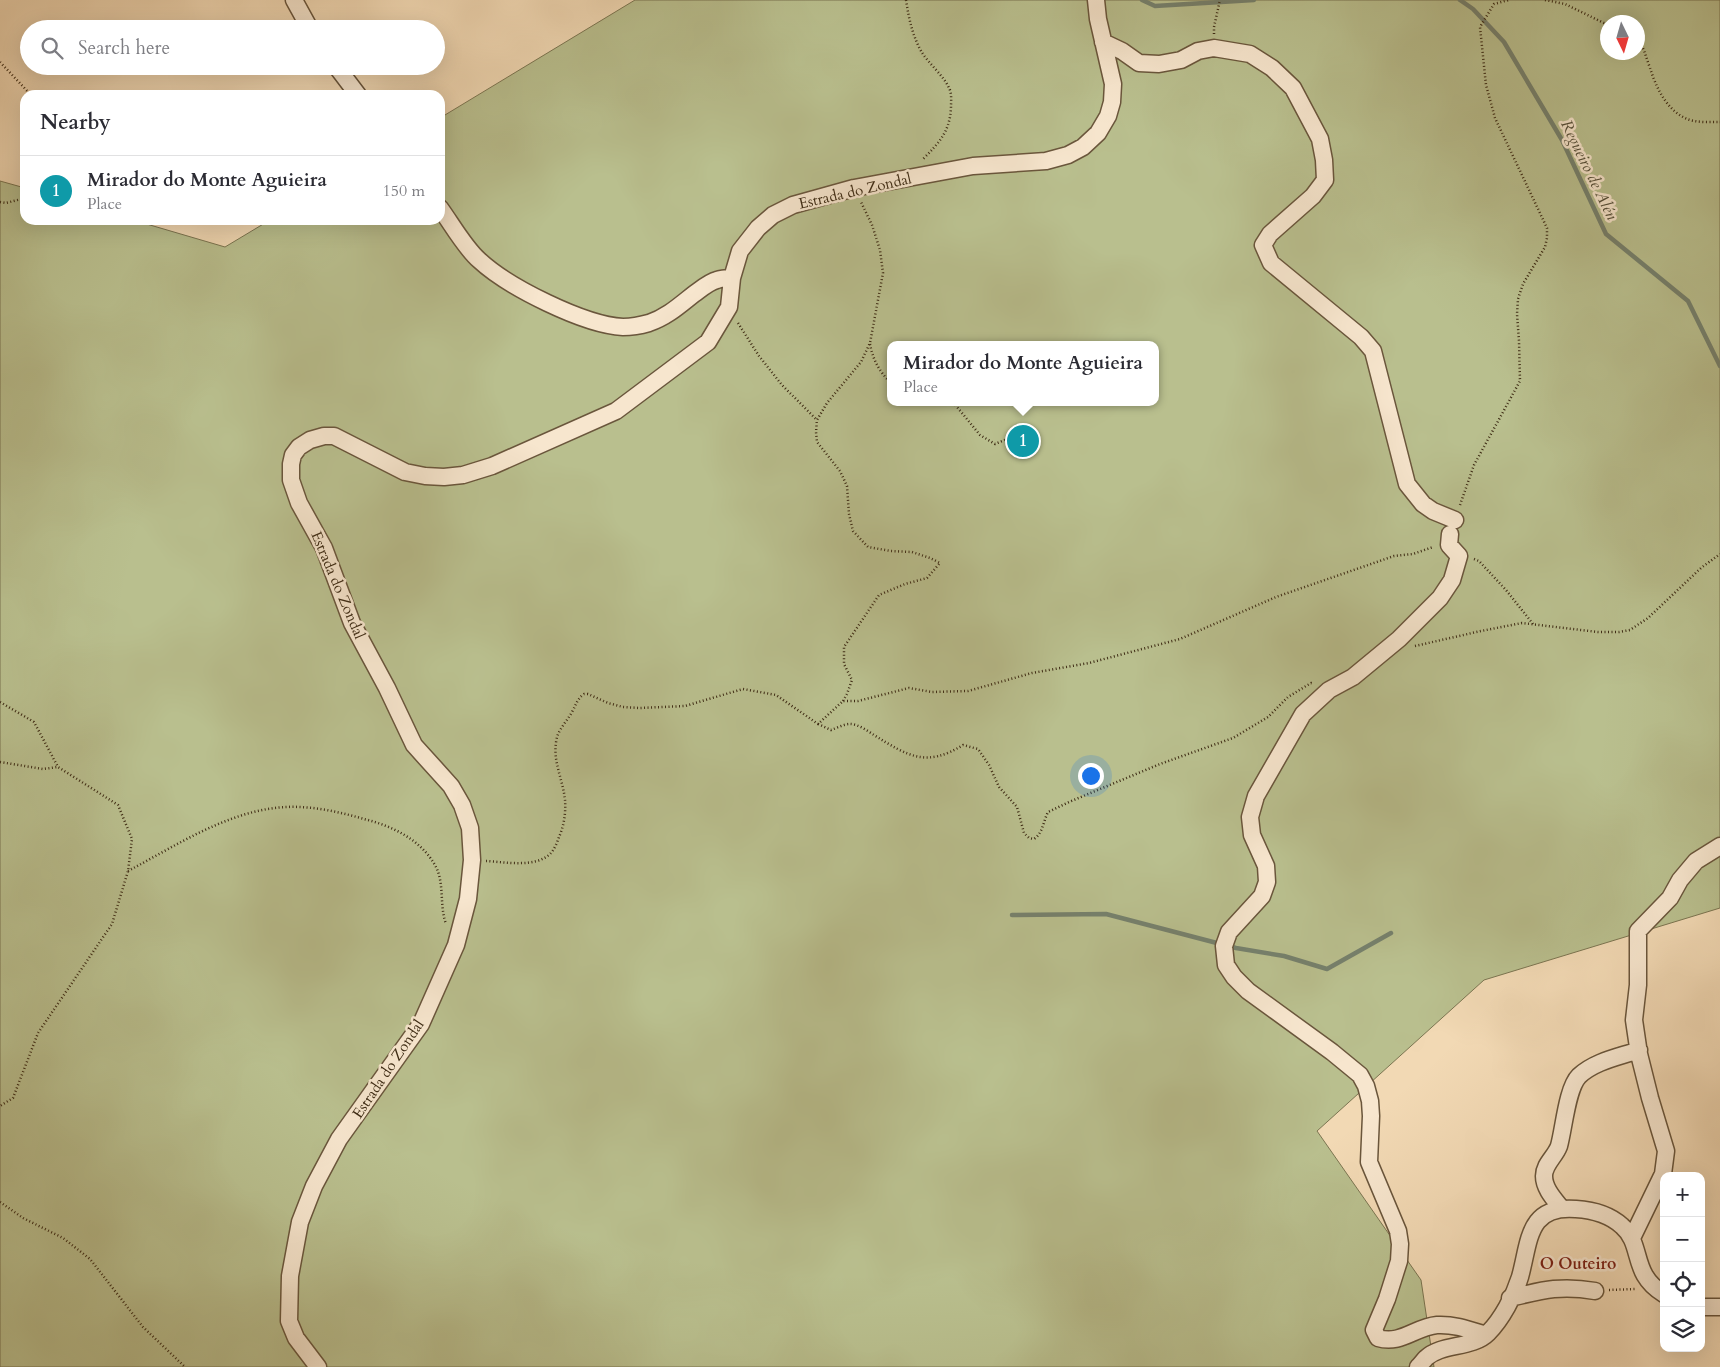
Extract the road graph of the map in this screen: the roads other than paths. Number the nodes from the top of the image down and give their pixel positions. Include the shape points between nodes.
1 (294, 0) edge
2 (1096, 0) edge
3 (305, 20) edge
4 (1103, 42) junction
5 (343, 75) edge
6 (354, 90) edge
7 (445, 215) edge
8 (732, 278) junction
9 (1720, 846) edge
10 (1639, 1050) junction
11 (1562, 1210) junction
12 (1632, 1238) junction
13 (1595, 1290) road end
14 (1659, 1292) edge
15 (1510, 1298) junction
16 (1705, 1307) edge
17 (1720, 1307) edge
18 (1486, 1335) junction
19 (318, 1367) edge
20 (1418, 1367) edge

1 - 3 street
2 - 4 street, Estrada do Zondal
4 - 8 street, Estrada do Zondal via 1113,84 1112,102 1098,133 1083,147 1046,161 973,166 904,178 794,205 773,215 758,228 740,251
4 - 18 street via 1139,63 1182,60 1198,51 1214,48 1250,54 1272,68 1293,88 1320,139 1324,180 1313,196 1270,234 1263,246 1271,263 1361,337 1373,351 1407,484 1433,510 1453,538 1452,580 1440,598 1399,639 1353,677 1329,690 1303,714 1256,796 1250,817 1252,835 1266,866 1267,882 1262,896 1229,932 1224,946 1226,965 1248,991 1339,1058 1360,1075 1366,1086 1371,1116 1369,1162 1398,1231 1400,1244 1399,1261 1374,1330 1378,1338 1401,1338 1436,1325 1454,1325
5 - 6 street
7 - 8 street via 477,258 494,274 546,302 602,324 624,327 648,323 667,315 716,280
8 - 19 street, Estrada do Zondal via 729,307 708,342 616,411 492,466 463,475 425,476 406,472 334,436 310,440 293,455 291,480 299,503 324,548 352,623 414,745 451,786 462,806 470,828 472,860 468,899 456,946 421,1024 339,1139 314,1186 300,1222 290,1276 289,1321 296,1338
9 - 10 street via 1696,861 1670,898 1638,931 1634,1020
10 - 11 street via 1598,1064 1577,1078 1559,1146 1544,1170 1545,1183
10 - 12 street via 1666,1157 1663,1174
11 - 12 street via 1588,1210 1610,1218
11 - 15 street via 1548,1211 1533,1228 1519,1279
12 - 14 street via 1643,1274
13 - 15 street via 1566,1287
15 - 18 street
16 - 17 street
18 - 20 street via 1426,1357

